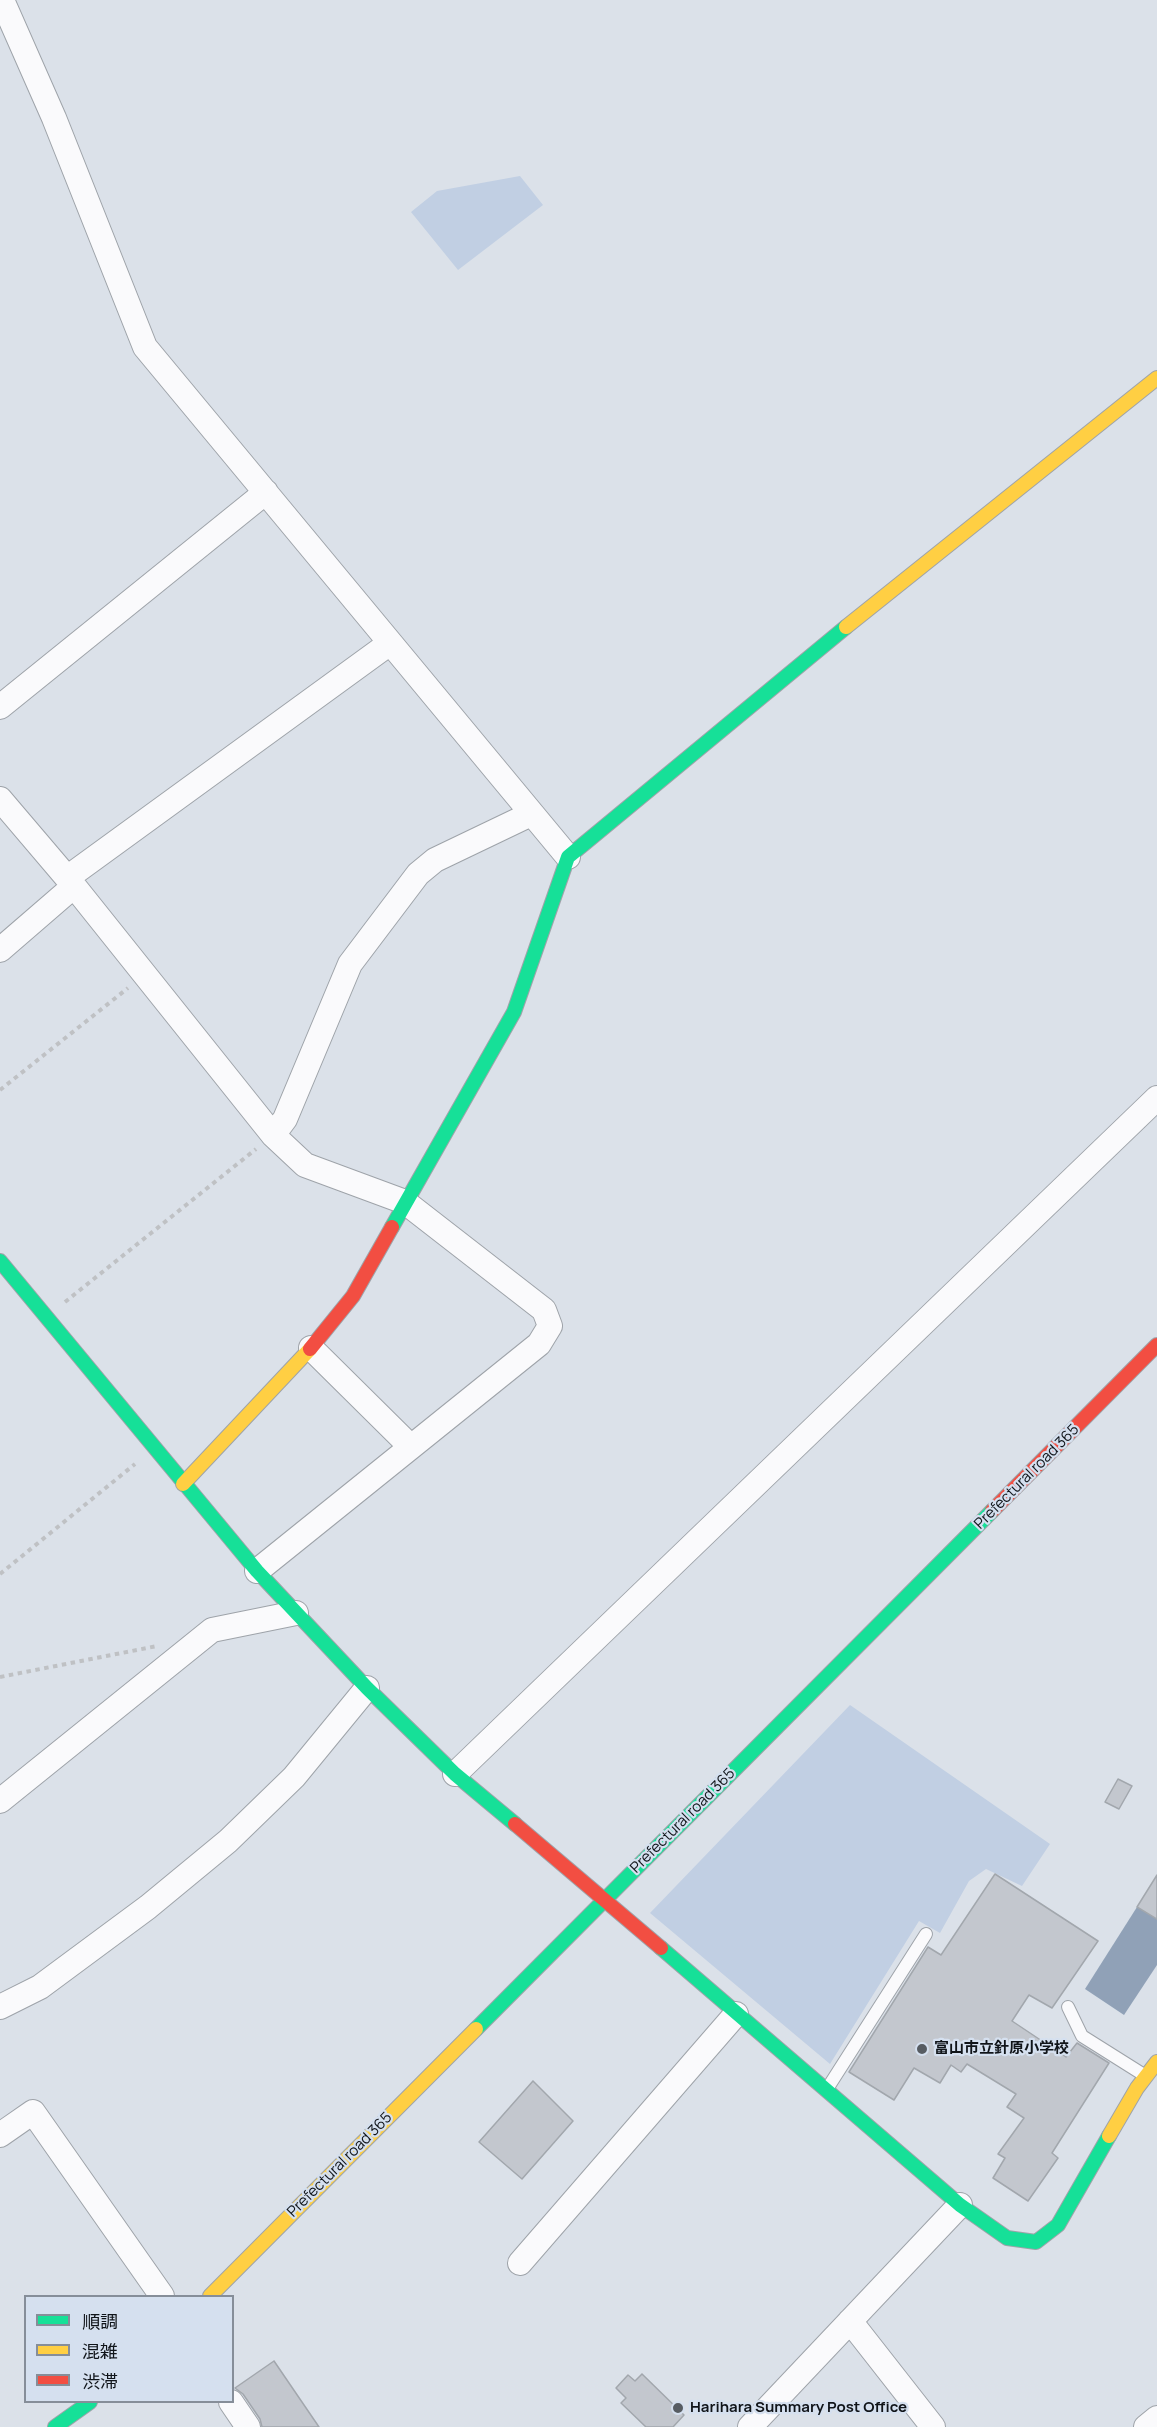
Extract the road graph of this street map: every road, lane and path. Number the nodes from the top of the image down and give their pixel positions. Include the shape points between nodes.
1 (2, 0) edge
2 (1157, 378) edge
3 (266, 492) junction
4 (390, 643) junction
5 (0, 707) edge
6 (0, 799) edge
7 (531, 814) junction
8 (568, 858) junction
9 (71, 882) junction
10 (0, 950) edge
11 (145, 974) junction
12 (0, 1090) edge
13 (1157, 1098) edge
14 (273, 1136) junction
15 (405, 1202) junction
16 (0, 1261) edge
17 (46, 1317) junction
18 (1157, 1345) edge
19 (311, 1348) junction
20 (411, 1447) junction
21 (154, 1448) junction
22 (183, 1484) junction
23 (257, 1571) junction
24 (0, 1574) edge
25 (296, 1613) junction
26 (169, 1644) dead end
27 (0, 1677) edge
28 (367, 1688) junction
29 (455, 1774) junction
30 (0, 1801) edge
31 (605, 1899) junction
32 (926, 1934) dead end
33 (0, 2007) edge
34 (1068, 2007) dead end
35 (736, 2014) junction
36 (1157, 2062) edge
37 (1145, 2076) junction
38 (826, 2090) junction
39 (0, 2135) edge
40 (960, 2205) junction
41 (520, 2263) dead end
42 (161, 2295) edge
43 (211, 2295) edge
44 (850, 2321) junction
45 (89, 2403) edge
46 (232, 2403) edge
47 (55, 2427) edge
48 (248, 2427) edge
49 (750, 2427) edge
50 (933, 2427) edge

1 - 3 street via 54,118 145,347
2 - 8 street via 873,604
3 - 4 street
3 - 5 street
4 - 7 street
4 - 9 street
6 - 9 street
7 - 8 street
7 - 14 street via 435,860 418,874 350,964 285,1119
8 - 15 street via 514,1012
9 - 10 street
9 - 11 street
11 - 12 path
11 - 14 street
13 - 29 street
14 - 15 street via 305,1165
14 - 17 path
15 - 19 street via 353,1296
15 - 20 street via 544,1310 550,1326 539,1344
16 - 17 street
17 - 21 street
18 - 31 street, Prefectural road 365
19 - 20 street
19 - 22 street
20 - 23 street
21 - 22 street
21 - 24 path
22 - 23 street
23 - 25 street
25 - 28 street
25 - 30 street via 212,1630
26 - 27 path
28 - 29 street
28 - 33 street via 294,1777 228,1841 148,1907 40,1987
29 - 31 street
31 - 35 street
31 - 43 street, Prefectural road 365
32 - 38 lane
34 - 37 lane via 1082,2036
35 - 38 street
35 - 41 street
36 - 37 street
37 - 40 street via 1058,2225 1036,2242 1007,2238
38 - 40 street
39 - 42 street via 33,2112
40 - 44 street
44 - 49 street
44 - 50 street
45 - 47 street
46 - 48 street

